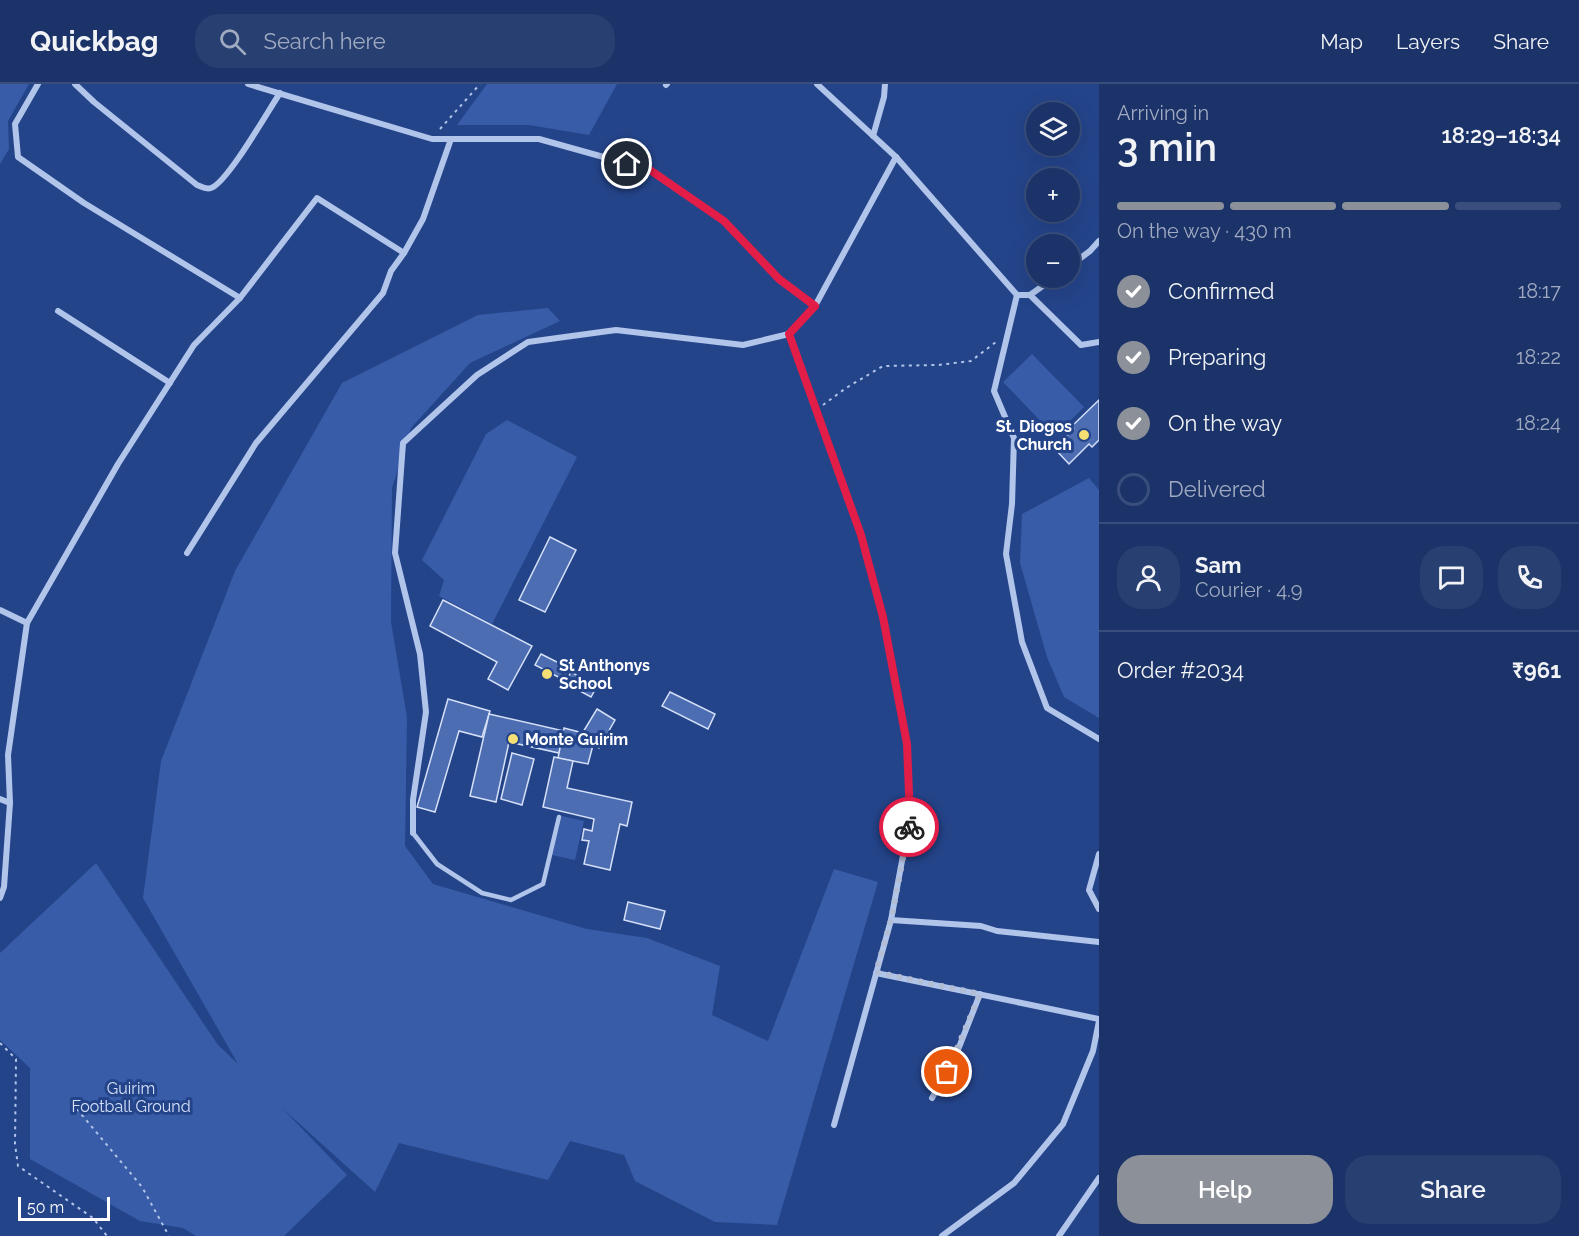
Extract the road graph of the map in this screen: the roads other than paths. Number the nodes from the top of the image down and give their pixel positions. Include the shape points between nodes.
1 (38, 84) edge
2 (75, 84) edge
3 (248, 84) edge
4 (817, 84) edge
5 (885, 84) edge
6 (280, 93) junction
7 (873, 136) junction
8 (452, 139) junction
9 (896, 157) junction
10 (1099, 241) edge
11 (404, 253) junction
12 (1080, 258) edge
13 (1041, 288) edge
14 (1017, 295) junction
15 (1030, 296) junction
16 (240, 298) junction
17 (815, 306) junction
18 (58, 311) dead end
19 (789, 334) junction
20 (1099, 342) edge
21 (170, 384) junction
22 (187, 554) dead end
23 (0, 610) edge
24 (27, 623) junction
25 (1099, 740) edge
26 (0, 799) edge
27 (10, 802) junction
28 (559, 817) dead end
29 (413, 833) joint
30 (1099, 854) edge
31 (0, 898) edge
32 (1099, 909) edge
33 (891, 920) junction
34 (1099, 942) edge
35 (876, 972) junction
36 (980, 994) junction
37 (1099, 1020) edge
38 (932, 1098) dead end
39 (834, 1125) dead end
40 (1099, 1178) edge
41 (942, 1236) edge
42 (1059, 1236) edge

1 - 16 street via 15,124 18,158
2 - 6 street via 197,185 207,189 213,188 232,167
3 - 6 street
4 - 7 street
5 - 7 street
6 - 8 street via 432,139
7 - 9 street
8 - 11 street via 423,219
8 - 17 street via 539,139 650,170 724,221 779,279
9 - 14 street
9 - 17 street
10 - 12 street
11 - 16 street via 317,198
11 - 22 street via 391,271 383,293 256,443
13 - 15 street
14 - 15 street
14 - 25 street via 994,391 1014,438 1006,554 1022,642 1047,708
15 - 20 street via 1081,345
16 - 21 street via 194,345
17 - 19 street
18 - 21 street
19 - 29 street via 743,345 616,330 528,342 477,375 403,443 395,554 420,654 426,712 413,800
19 - 33 street via 864,545 883,617 907,744 910,818
21 - 24 street via 118,464
23 - 24 street
24 - 27 street via 8,755
26 - 27 street
27 - 31 street
28 - 29 lane via 543,884 512,900 482,893 437,864
30 - 32 street via 1089,890
33 - 34 street via 981,926
33 - 35 street
35 - 36 street
35 - 39 street
36 - 37 street
36 - 38 street via 954,1060
37 - 41 street via 1093,1051 1063,1124 1014,1184
40 - 42 street

